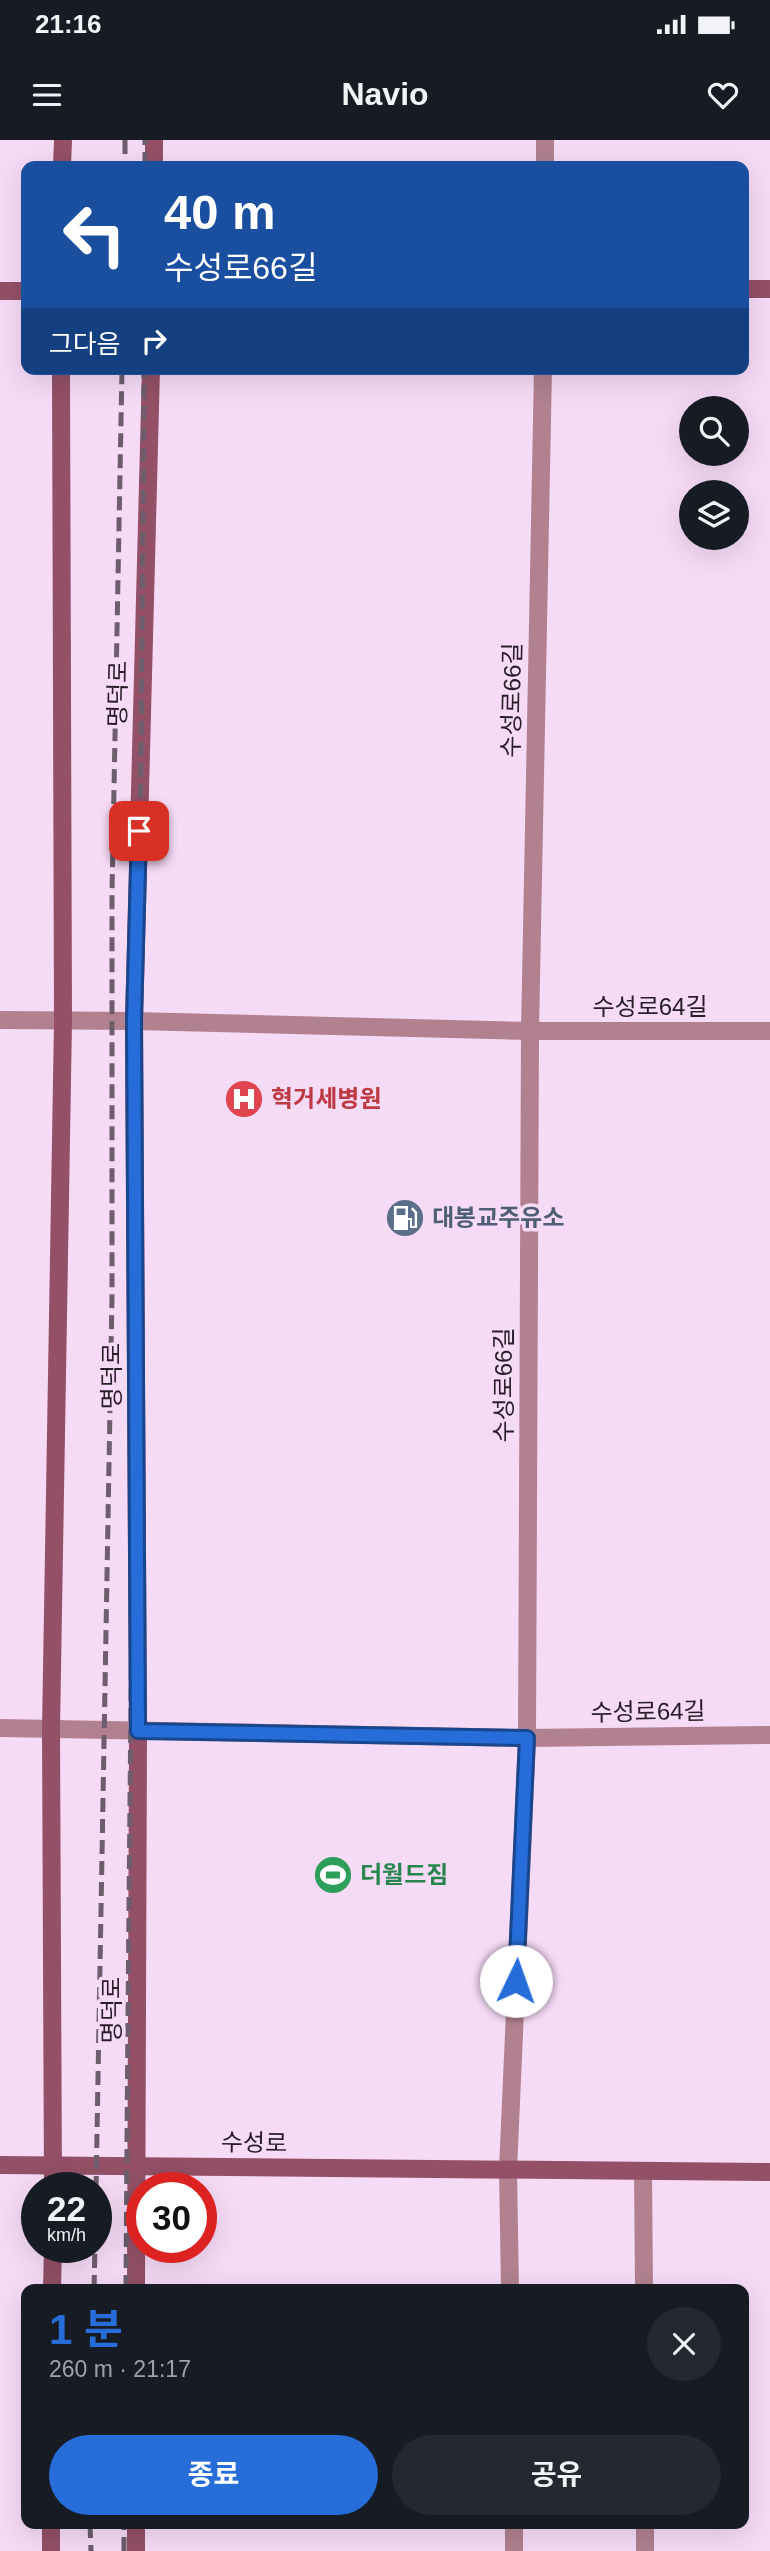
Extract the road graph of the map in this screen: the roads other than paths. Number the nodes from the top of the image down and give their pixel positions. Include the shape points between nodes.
1 (62, 140) edge
2 (154, 140) edge
3 (545, 140) edge
4 (62, 161) edge
5 (154, 161) edge
6 (545, 161) edge
7 (749, 289) edge
8 (770, 289) edge
9 (0, 291) edge
10 (21, 291) edge
11 (61, 375) edge
12 (151, 375) edge
13 (543, 375) edge
14 (0, 1020) edge
15 (63, 1021) junction
16 (134, 1021) junction
17 (530, 1031) junction
18 (770, 1031) edge
19 (0, 1728) edge
20 (51, 1729) junction
21 (138, 1731) junction
22 (770, 1735) edge
23 (527, 1738) junction
24 (0, 2165) edge
25 (53, 2165) junction
26 (136, 2166) junction
27 (508, 2170) junction
28 (643, 2171) junction
29 (53, 2172) edge
30 (770, 2172) edge
31 (53, 2263) edge
32 (52, 2284) edge
33 (136, 2284) edge
34 (510, 2284) edge
35 (644, 2284) edge
36 (51, 2529) edge
37 (136, 2529) edge
38 (514, 2529) edge
39 (645, 2529) edge
40 (51, 2551) edge
41 (136, 2551) edge
42 (514, 2551) edge
43 (645, 2551) edge

1 - 4 main road
2 - 5 main road
3 - 6 street
7 - 8 main road
9 - 10 main road
11 - 15 main road
12 - 16 main road, 명덕로
13 - 17 street, 수성로66길
14 - 15 street
15 - 16 street
15 - 20 main road
16 - 17 street
16 - 21 main road, 명덕로
17 - 18 street, 수성로64길
17 - 23 street, 수성로66길
19 - 20 street
20 - 21 street
20 - 25 main road
21 - 23 street
21 - 26 main road, 명덕로
22 - 23 street, 수성로64길
23 - 27 street, 수성로66길
24 - 25 main road, 수성로
25 - 26 main road, 수성로
25 - 29 main road
26 - 27 main road, 수성로
26 - 33 main road, 명덕로
27 - 28 main road, 수성로
27 - 34 street
28 - 30 main road, 수성로
28 - 35 street
31 - 32 main road
36 - 40 main road
37 - 41 main road
38 - 42 street
39 - 43 street

